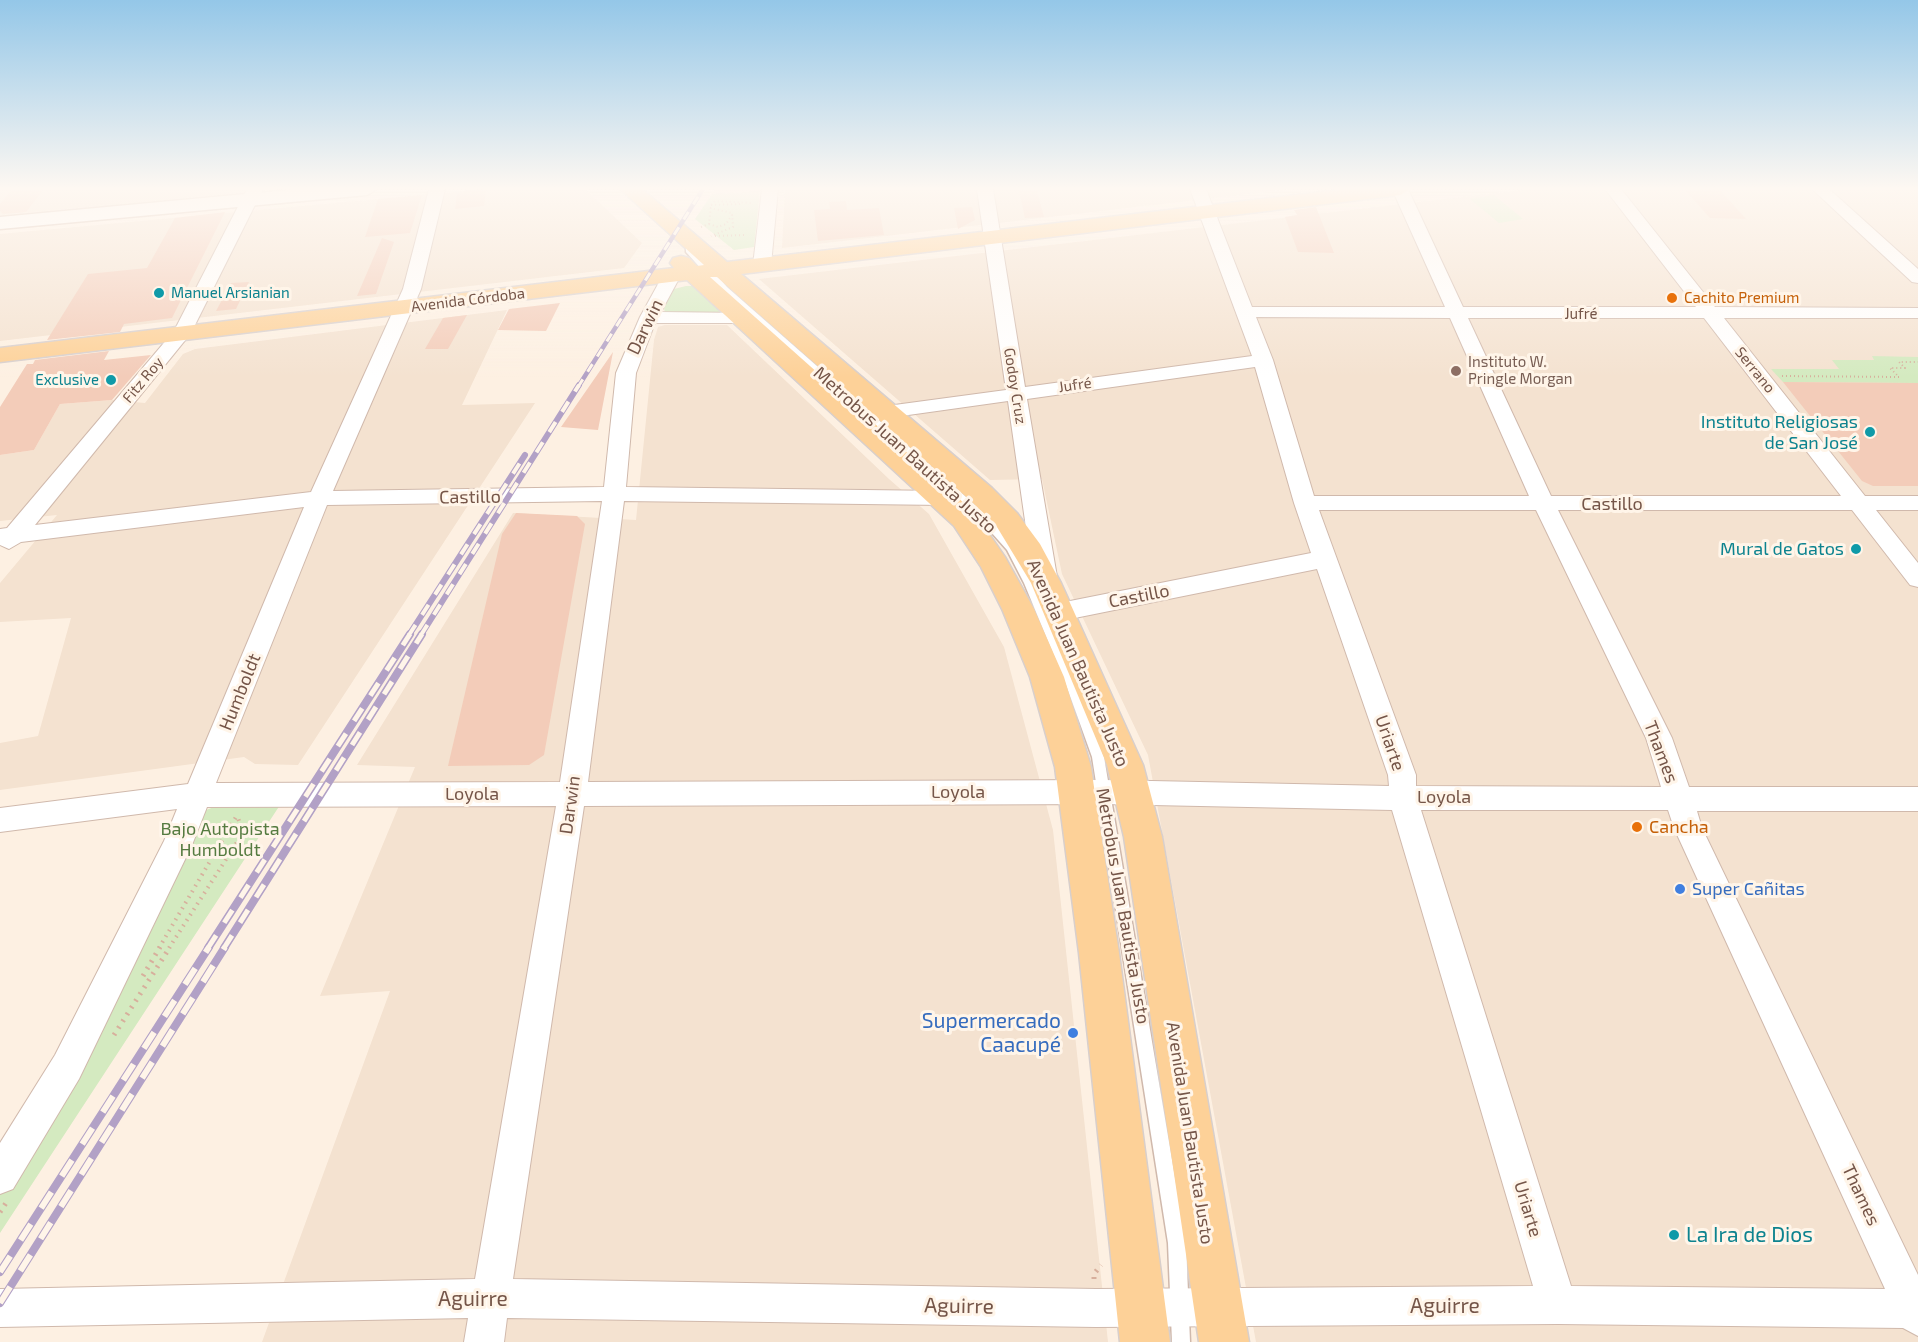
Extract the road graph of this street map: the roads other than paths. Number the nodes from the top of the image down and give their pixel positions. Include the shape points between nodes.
1 (223, 252) edge
2 (421, 252) edge
3 (671, 252) edge
4 (679, 252) edge
5 (763, 252) edge
6 (876, 252) edge
7 (995, 252) edge
8 (1223, 252) edge
9 (1428, 252) edge
10 (1661, 252) edge
11 (1889, 252) edge
12 (762, 265) junction
13 (698, 272) junction
14 (1918, 278) edge
15 (403, 308) junction
16 (1244, 312) junction
17 (1918, 313) edge
18 (1455, 314) junction
19 (1709, 314) junction
20 (649, 317) junction
21 (743, 318) junction
22 (182, 333) junction
23 (0, 355) edge
24 (1263, 360) junction
25 (1016, 393) junction
26 (887, 412) junction
27 (614, 494) junction
28 (319, 498) junction
29 (943, 498) junction
30 (1305, 503) junction
31 (1918, 503) edge
32 (1544, 504) junction
33 (1860, 504) junction
34 (5, 541) edge
35 (1324, 559) junction
36 (1918, 579) edge
37 (1053, 598) junction
38 (1104, 793) junction
39 (572, 794) junction
40 (198, 795) junction
41 (1678, 797) junction
42 (1403, 798) junction
43 (1918, 799) edge
44 (0, 820) edge
45 (6, 1184) edge
46 (490, 1298) junction
47 (1558, 1305) junction
48 (0, 1308) edge
49 (1917, 1311) edge
50 (1182, 1324) edge
51 (484, 1342) edge

1 - 22 street, Fitz Roy
2 - 15 street, Humboldt
3 - 13 main road, Avenida Juan Bautista Justo
4 - 13 main road, Avenida Juan Bautista Justo
5 - 12 street
6 - 12 main road, Avenida Córdoba
7 - 25 street, Godoy Cruz
8 - 16 street, Uriarte
9 - 18 street, Thames
10 - 19 street, Serrano
11 - 14 street
12 - 13 main road, Avenida Córdoba
13 - 15 main road, Avenida Córdoba
13 - 20 street, Darwin
13 - 21 main road, Avenida Juan Bautista Justo
13 - 26 main road, Avenida Juan Bautista Justo
13 - 38 lane, Metrobus Juan Bautista Justo via 724,289 995,529 1011,548 1030,583 1071,682 1098,757
15 - 22 main road, Avenida Córdoba
15 - 28 street, Humboldt
16 - 18 street, Jufré
16 - 24 street, Uriarte
17 - 19 street, Jufré
18 - 19 street, Jufré
18 - 32 street, Thames
19 - 33 street, Serrano
20 - 21 street
20 - 27 street, Darwin via 626,373
21 - 29 main road, Avenida Juan Bautista Justo
22 - 23 main road, Avenida Córdoba
22 - 34 street, Fitz Roy
24 - 25 street, Jufré
24 - 30 street, Uriarte
25 - 26 street, Jufré
25 - 37 street, Godoy Cruz
26 - 37 main road, Avenida Juan Bautista Justo via 1007,520 1029,551
27 - 28 street, Castillo
27 - 29 street, Castillo
27 - 39 street, Darwin
28 - 34 street, Castillo
28 - 40 street, Humboldt
29 - 38 main road, Avenida Juan Bautista Justo via 979,541 1018,609 1047,677 1063,728
30 - 32 street, Castillo
30 - 35 street, Uriarte
31 - 33 street, Castillo
32 - 33 street, Castillo
32 - 41 street, Thames via 1659,738
33 - 36 street, Serrano
35 - 37 street, Castillo
35 - 42 street, Uriarte via 1402,775
37 - 38 main road, Avenida Juan Bautista Justo via 1103,710
38 - 39 street, Loyola
38 - 42 street, Loyola
38 - 50 main road, Avenida Juan Bautista Justo via 1099,952
38 - 50 main road, Avenida Juan Bautista Justo via 1143,837
39 - 40 street, Loyola via 241,806
39 - 46 street, Darwin
40 - 44 street, Loyola
40 - 45 street, Humboldt via 153,897
41 - 42 street, Loyola
41 - 43 street, Loyola
41 - 49 street, Thames via 1688,828
42 - 47 street, Uriarte
46 - 48 street, Aguirre
46 - 50 street, Aguirre
46 - 51 street, Darwin
47 - 49 street, Aguirre
47 - 50 street, Aguirre

